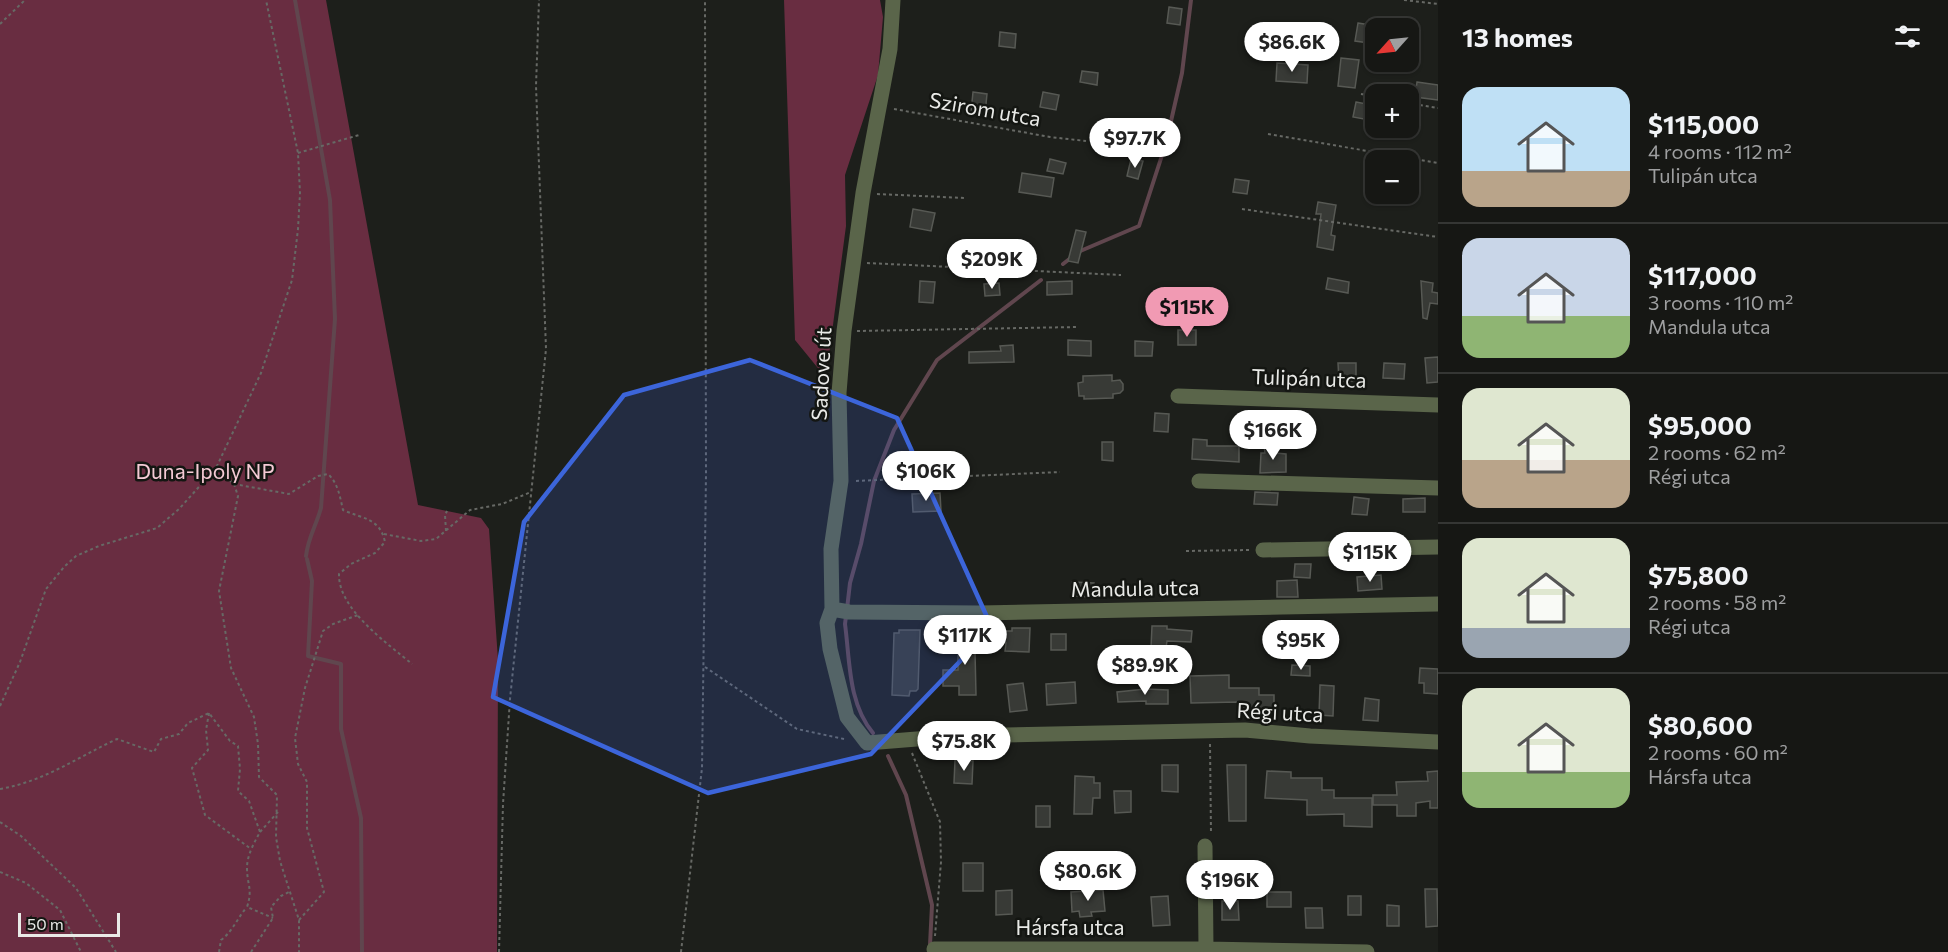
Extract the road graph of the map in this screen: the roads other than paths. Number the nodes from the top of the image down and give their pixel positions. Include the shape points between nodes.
1 (893, 0) edge
2 (1178, 396) dead end
3 (1438, 405) edge
4 (1199, 481) dead end
5 (1438, 488) edge
6 (1438, 547) edge
7 (1263, 550) road end
8 (1438, 604) edge
9 (832, 609) junction
10 (1438, 742) edge
11 (867, 743) joint
12 (1205, 846) road end
13 (934, 949) road end
14 (1206, 949) junction
15 (1366, 952) edge

1 - 9 street, Sadove út via 890,49 863,193 844,331 839,393 841,481 831,549
2 - 3 street, Tulipán utca
4 - 5 street
6 - 7 street
8 - 9 street, Mandula utca via 980,614
9 - 11 street, Sadove út via 827,623 830,649 847,717
10 - 11 street, Régi utca via 1245,730 954,736
12 - 14 street
13 - 14 street, Hársfa utca
14 - 15 street, Hársfa utca

